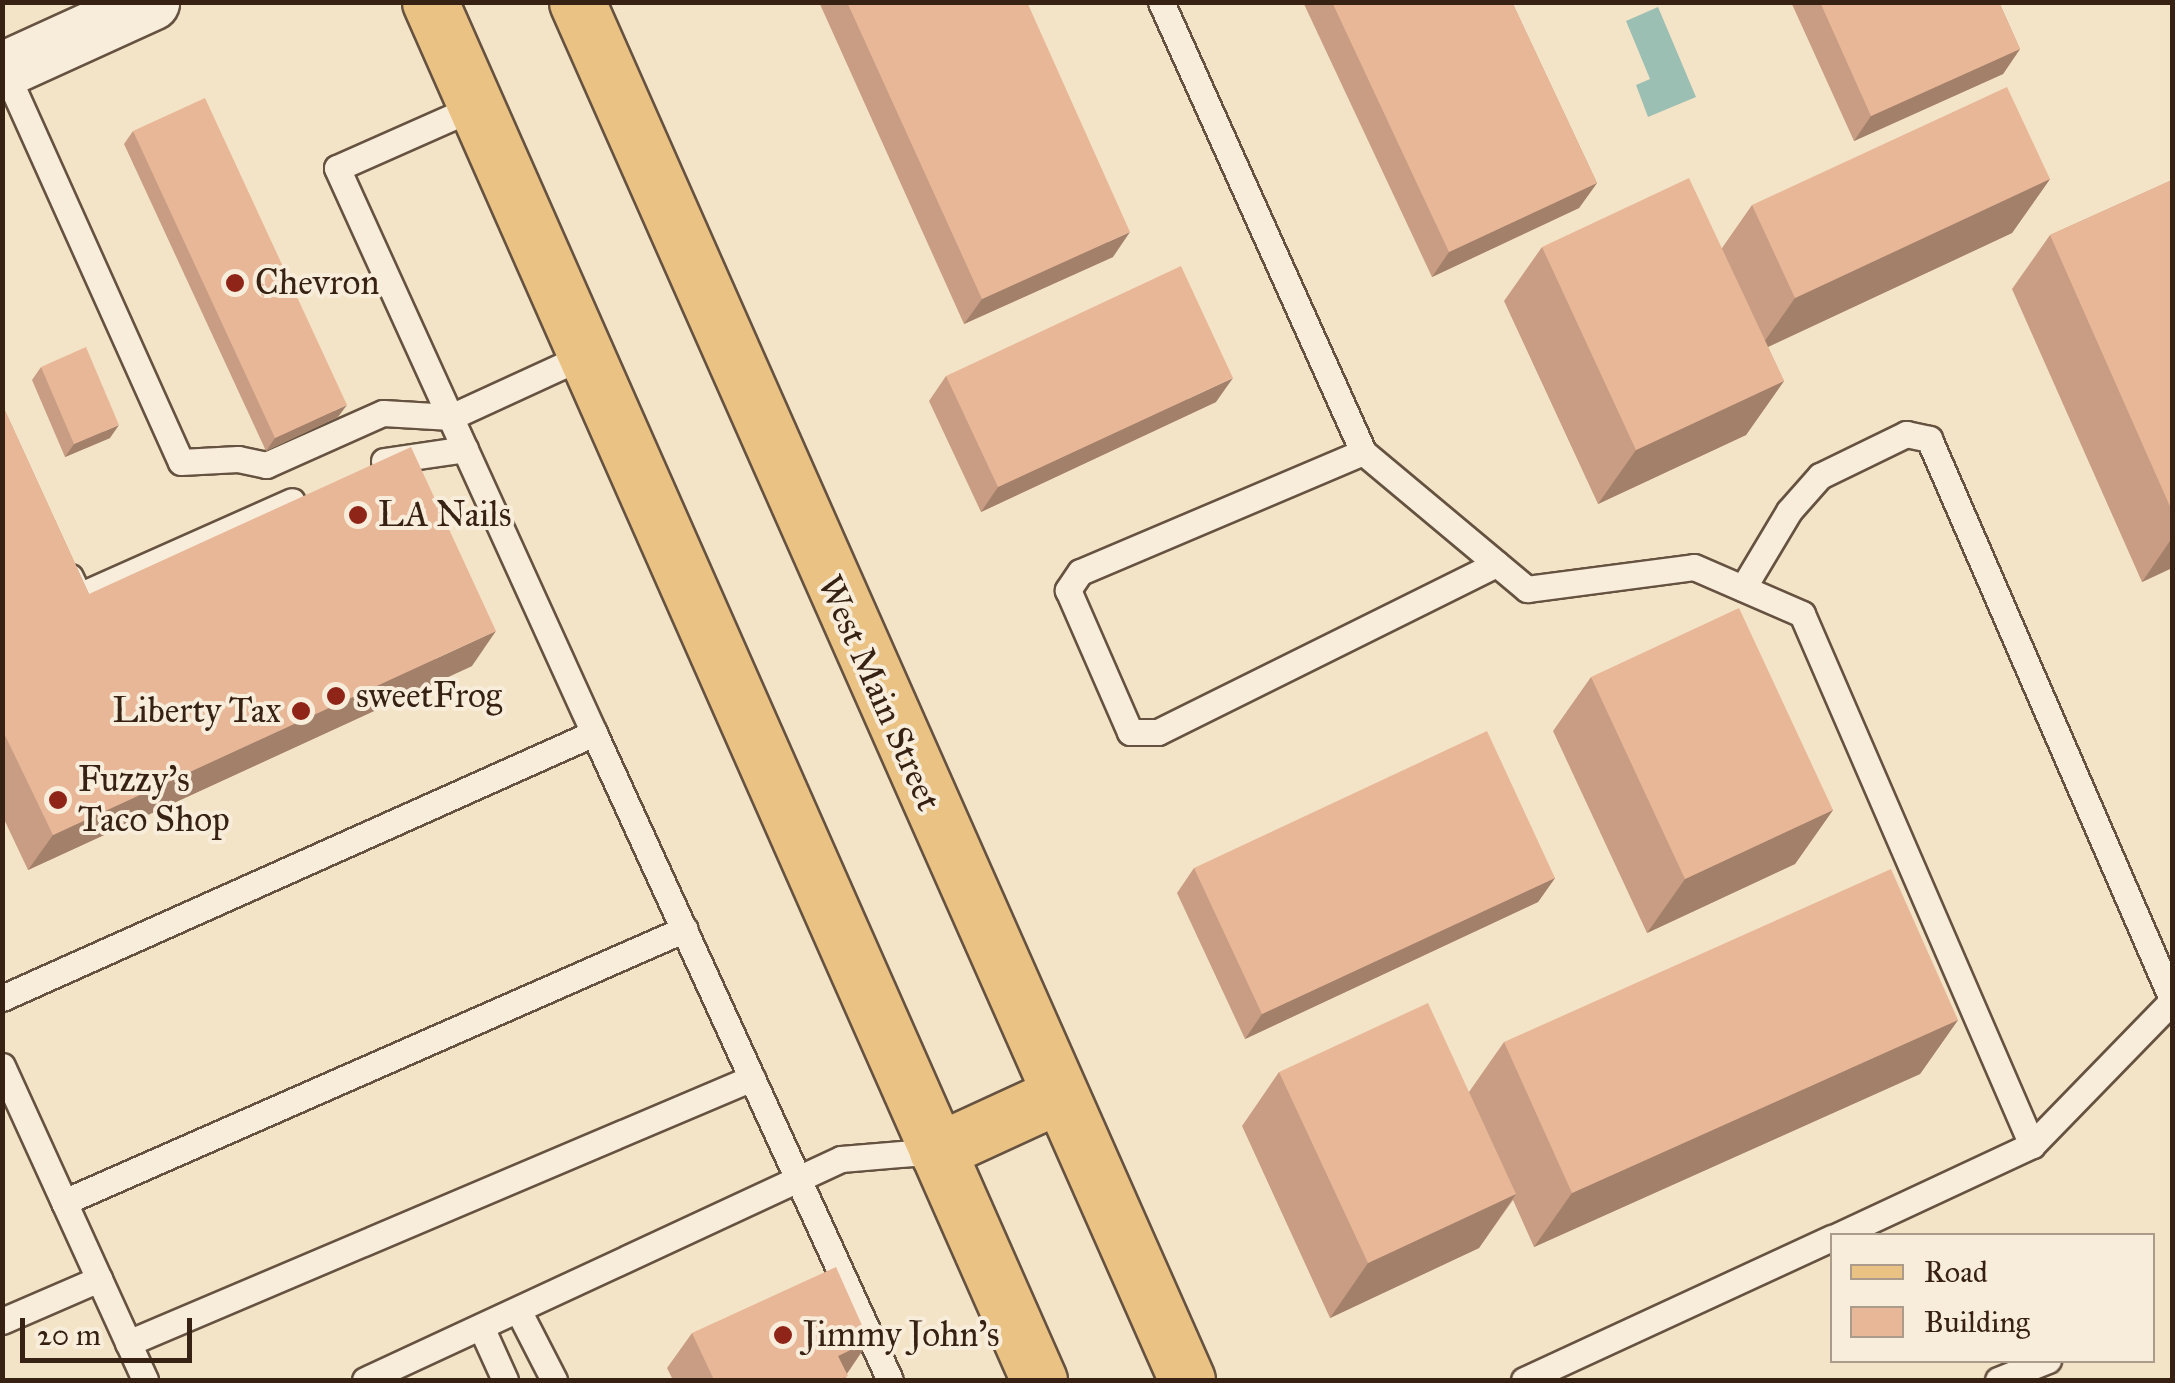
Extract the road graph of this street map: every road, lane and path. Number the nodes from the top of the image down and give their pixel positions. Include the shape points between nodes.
1 (151, 2) edge
2 (430, 2) edge
3 (577, 2) edge
4 (1162, 2) edge
5 (3, 67) edge
6 (476, 106) junction
7 (586, 355) junction
8 (451, 417) junction
9 (465, 448) junction
10 (1363, 452) junction
11 (353, 474) edge
12 (316, 490) edge
13 (62, 561) edge
14 (1497, 564) junction
15 (1743, 588) junction
16 (594, 733) junction
17 (685, 929) junction
18 (2, 998) edge
19 (2172, 1000) edge
20 (2, 1066) edge
21 (752, 1078) junction
22 (1059, 1095) junction
23 (12, 1113) edge
24 (2032, 1145) junction
25 (938, 1150) junction
26 (799, 1179) junction
27 (64, 1202) junction
28 (1844, 1233) edge
29 (1830, 1239) edge
30 (99, 1279) junction
31 (518, 1310) junction
32 (2, 1321) edge
33 (481, 1327) junction
34 (128, 1343) junction
35 (2040, 1363) edge
36 (145, 1380) edge
37 (365, 1380) edge
38 (506, 1380) edge
39 (554, 1380) edge
40 (890, 1380) edge
41 (1039, 1380) edge
42 (1188, 1380) edge
43 (1524, 1380) edge
44 (1998, 1380) edge

1 - 5 street
2 - 6 main road
3 - 22 main road, West Main Street
4 - 10 lane
5 - 8 lane via 181,462 238,458 266,465 383,413
6 - 7 main road
6 - 8 lane via 337,168
7 - 8 lane
7 - 25 main road
8 - 9 lane
9 - 11 lane via 390,458
9 - 16 lane
10 - 14 lane
10 - 14 lane via 1080,572 1068,590 1130,732 1158,732
12 - 13 lane via 80,596
14 - 15 lane via 1527,590 1694,566
15 - 19 lane via 1789,511 1820,476 1906,434 1929,439
15 - 24 lane via 1802,614
16 - 17 lane
16 - 18 lane
17 - 21 lane
17 - 27 lane
19 - 24 lane
20 - 23 lane
21 - 26 lane
21 - 34 lane
22 - 25 main road
22 - 42 main road, West Main Street
23 - 27 lane
24 - 28 lane
25 - 26 lane via 842,1159
25 - 41 main road
26 - 31 lane
26 - 40 lane
27 - 30 lane
29 - 43 lane
30 - 32 lane
30 - 34 lane
31 - 33 lane
31 - 39 lane
33 - 37 lane
33 - 38 lane
34 - 36 lane
35 - 44 lane

